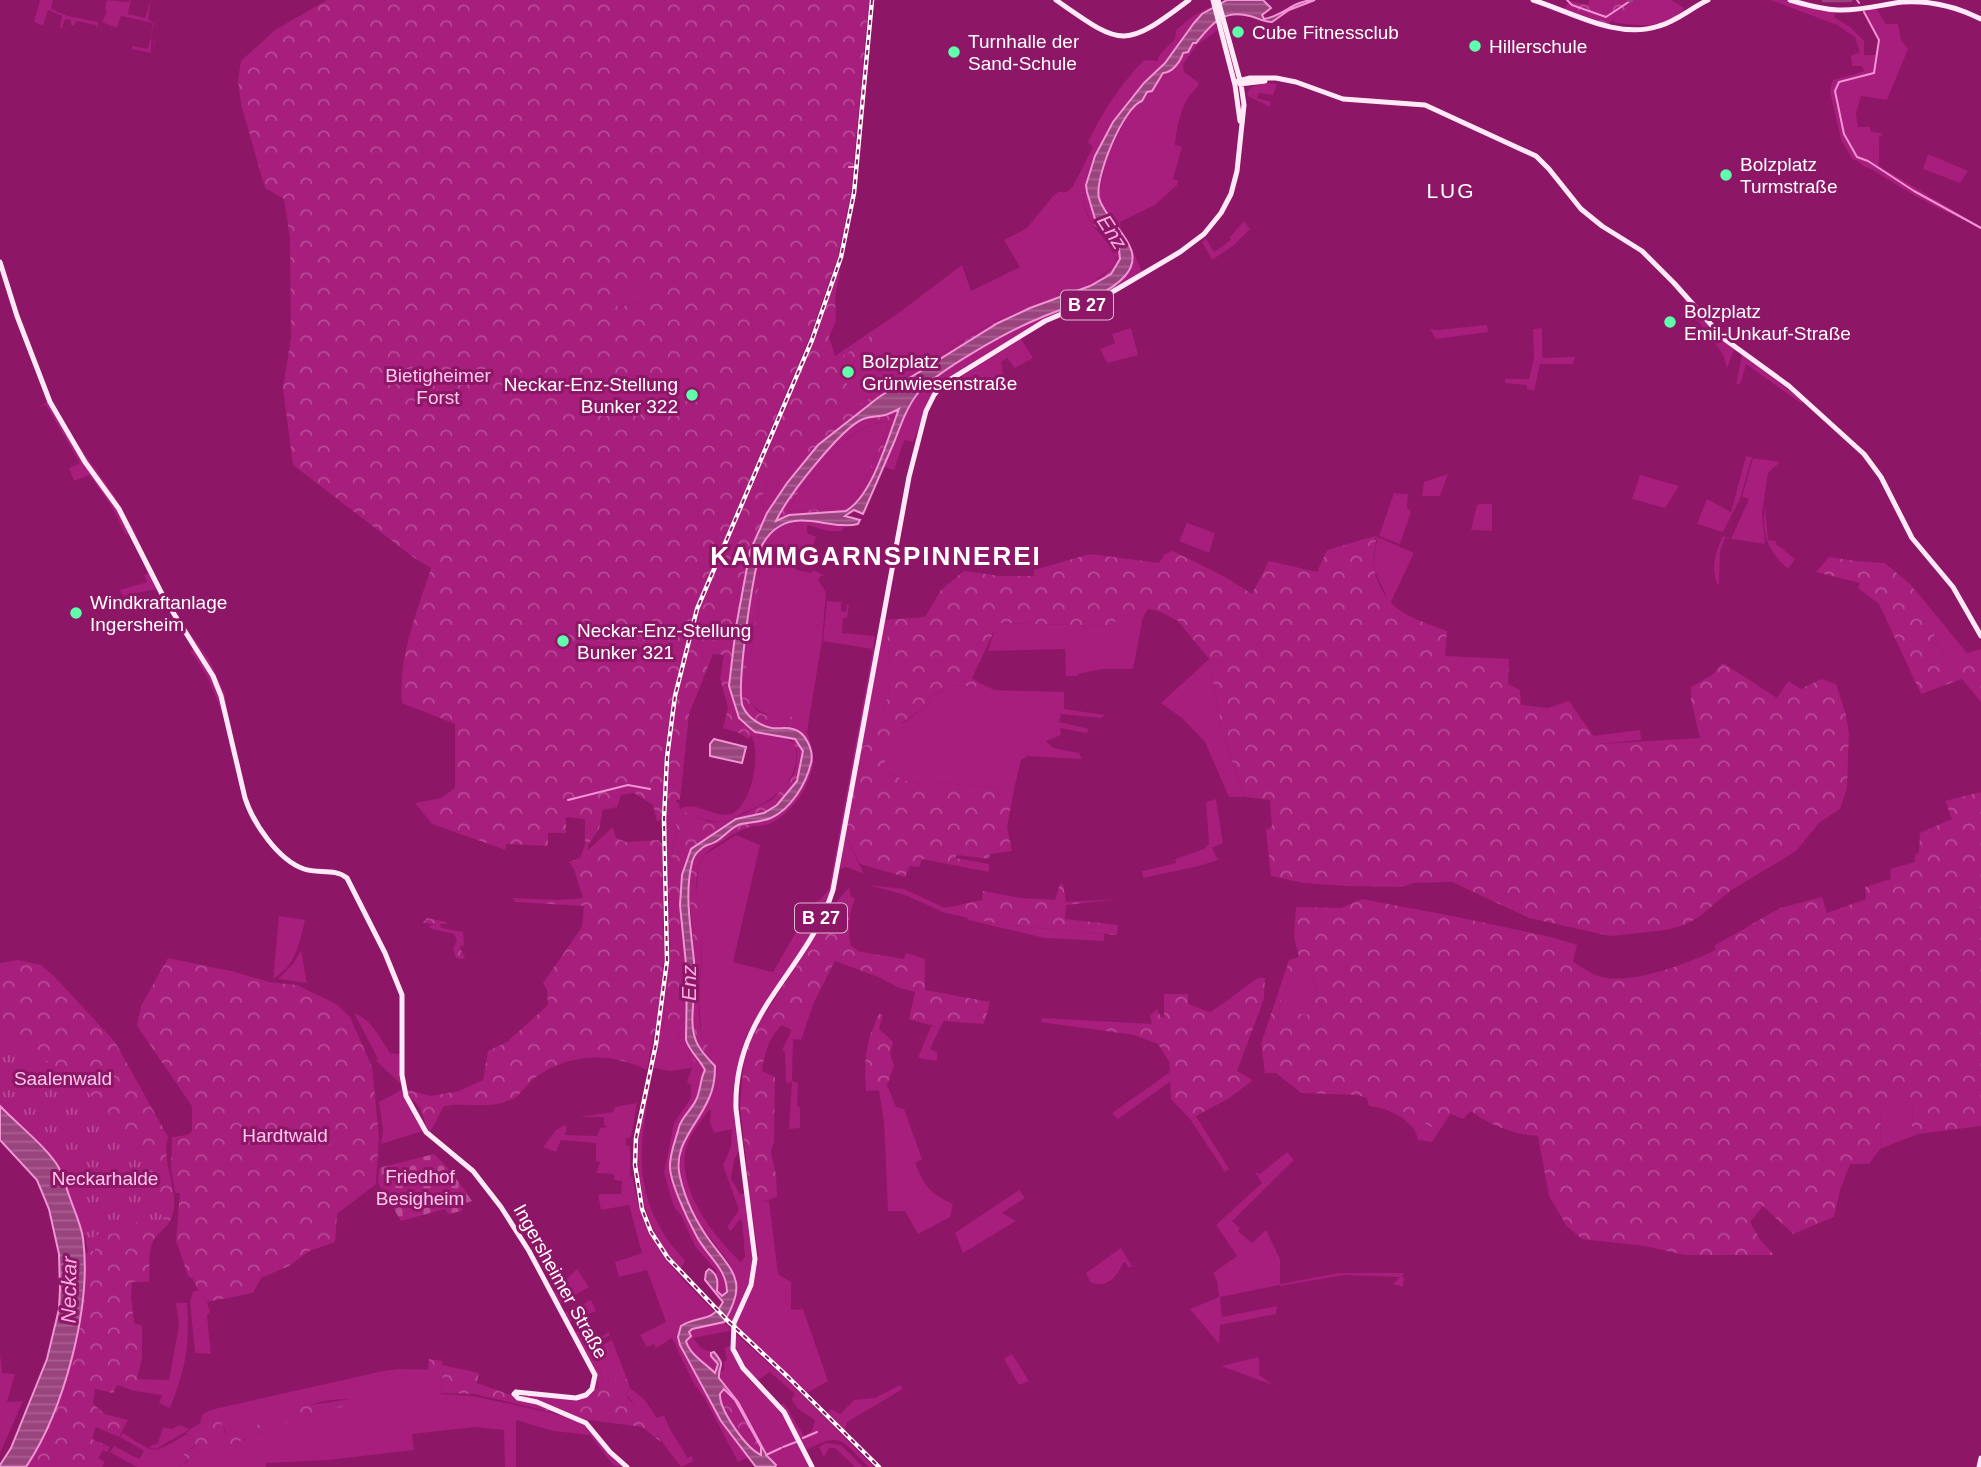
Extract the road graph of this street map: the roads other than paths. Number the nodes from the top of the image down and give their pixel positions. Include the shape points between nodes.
1 (1056, 0) edge
2 (1189, 0) edge
3 (1216, 0) edge
4 (1533, 0) edge
5 (1707, 0) edge
6 (1790, 0) edge
7 (1981, 19) edge
8 (1229, 55) junction
9 (1237, 70) junction
10 (1249, 81) junction
11 (1238, 83) junction
12 (0, 262) edge
13 (1981, 636) edge
14 (1981, 1458) edge
15 (627, 1467) edge
16 (812, 1467) edge
17 (1979, 1467) edge

1 - 2 main road via 1097,29 1129,37 1144,32
3 - 8 main road, B 27
4 - 5 main road via 1594,23 1639,29 1663,25
6 - 7 main road via 1838,10 1925,2
8 - 9 main road, B 27
8 - 11 main road, B 27
9 - 10 main road
9 - 11 main road, B 27
10 - 11 main road
10 - 13 main road via 1275,79 1343,99 1419,104 1536,156 1587,215 1642,251 1723,338 1789,386 1864,454 1912,538 1953,587
11 - 16 main road, B 27 via 1244,110 1237,172 1216,220 1196,241 1114,292 1045,321 953,377 936,392 924,416 830,901 752,1028 737,1084 755,1259 732,1343 743,1368 784,1412
12 - 15 main road, Ingersheimer Straße via 50,402 119,509 164,598 214,676 249,810 289,860 304,869 346,876 402,995 403,1087 428,1135 473,1171 501,1207 594,1373 593,1386 582,1396 518,1391 514,1395 581,1420
14 - 17 main road

